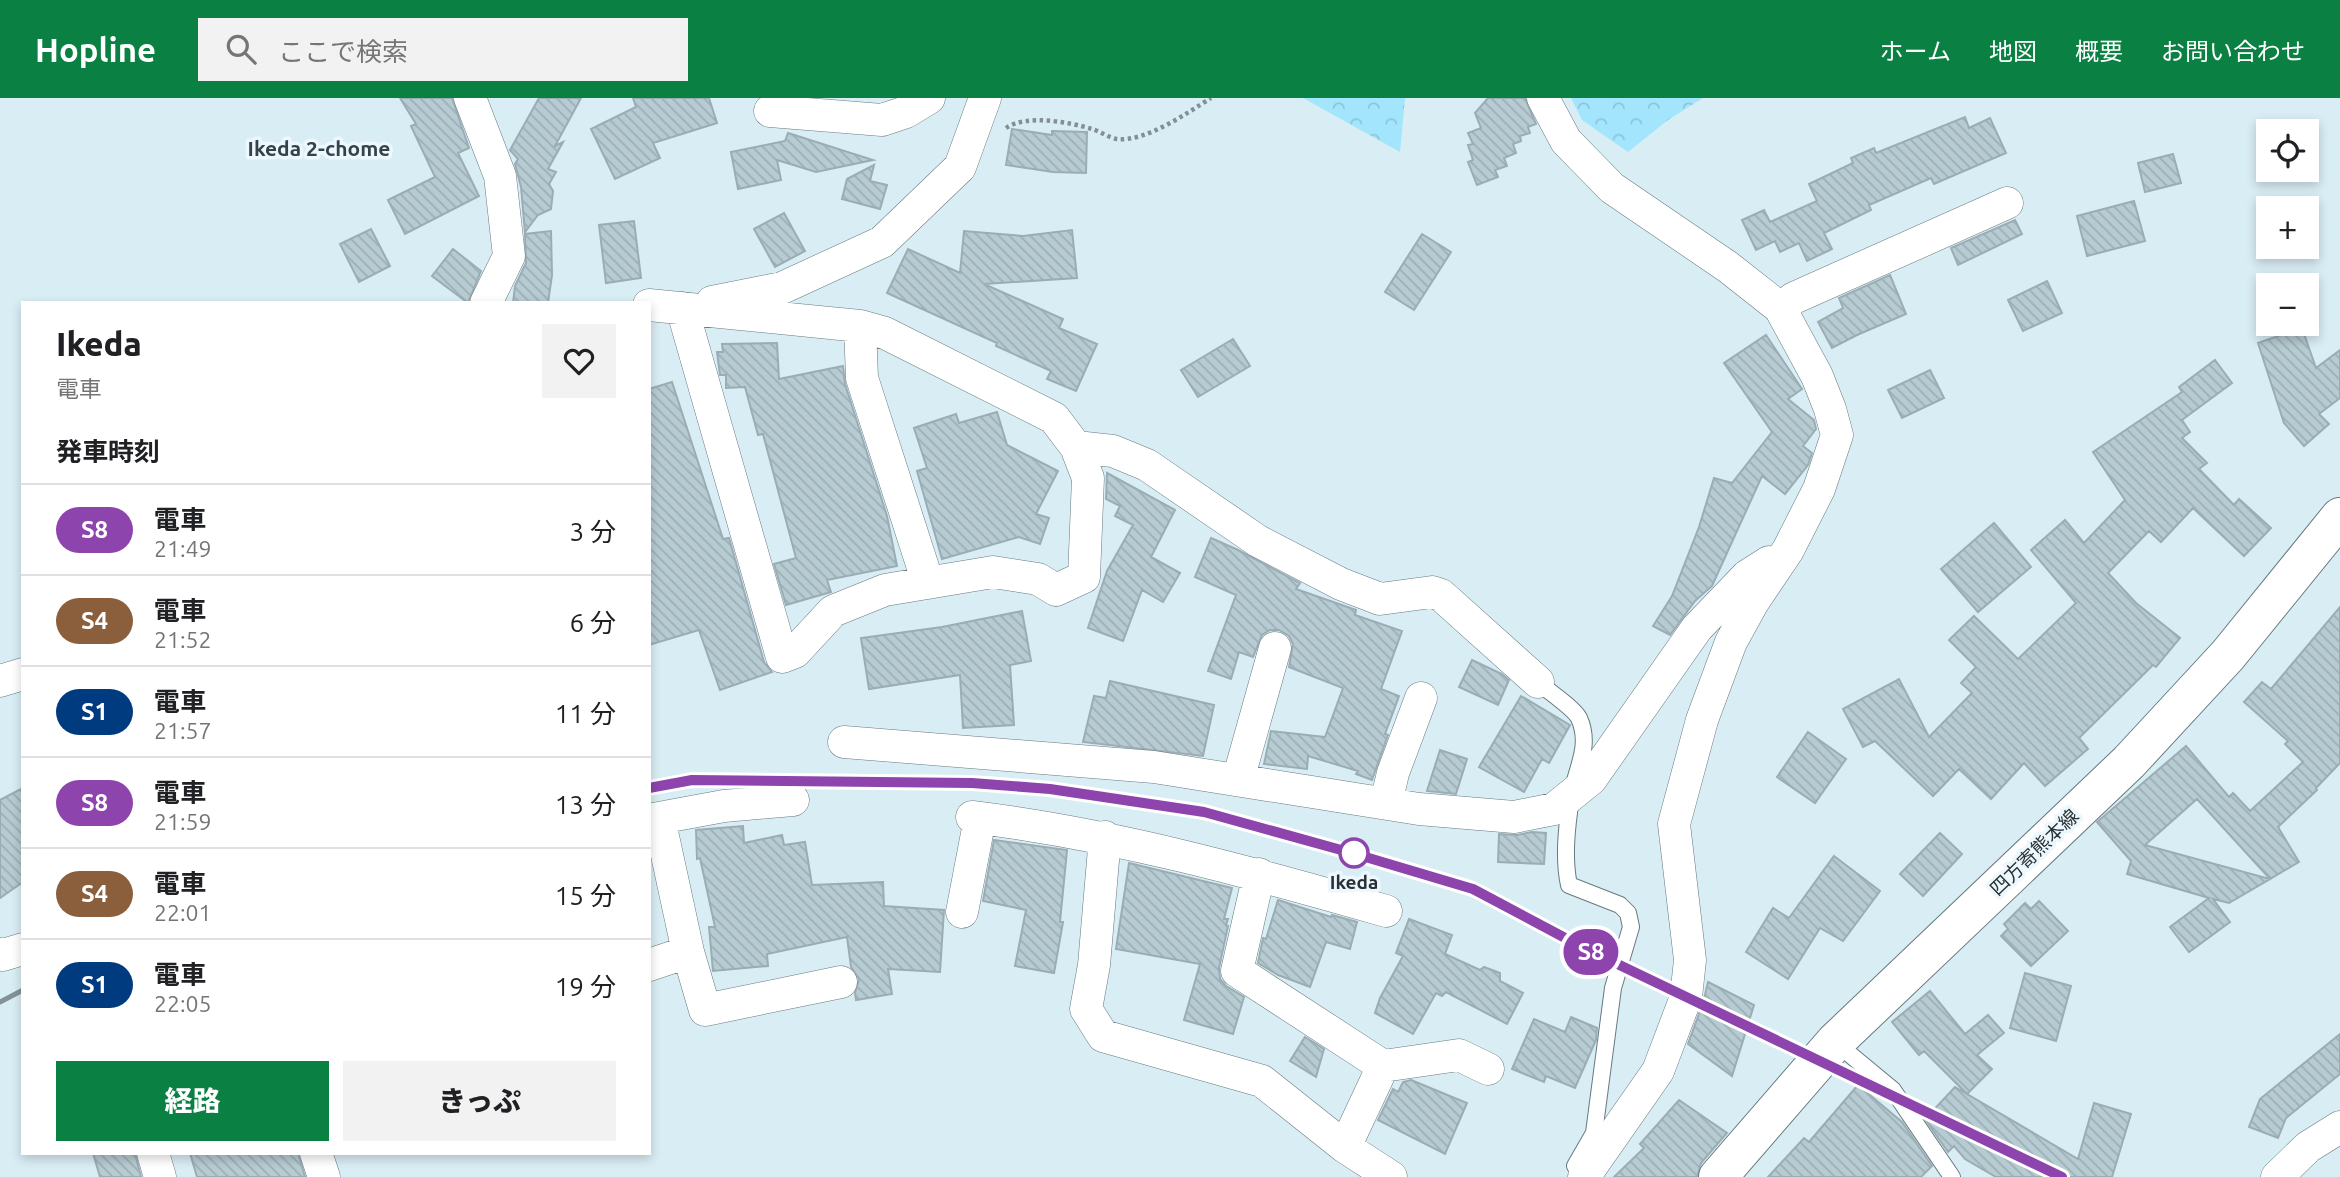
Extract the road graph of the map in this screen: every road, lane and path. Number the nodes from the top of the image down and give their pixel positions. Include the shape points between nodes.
1 (470, 98) edge
2 (929, 98) edge
3 (985, 98) edge
4 (1211, 98) edge
5 (1544, 98) edge
6 (771, 111) dead end
7 (1000, 134) dead end
8 (2007, 202) dead end
9 (487, 301) edge
10 (651, 305) edge
11 (682, 308) junction
12 (1780, 309) junction
13 (860, 327) junction
14 (1076, 447) junction
15 (2340, 517) edge
16 (1788, 550) junction
17 (928, 583) junction
18 (1275, 648) dead end
19 (21, 675) edge
20 (0, 681) edge
21 (1538, 682) joint
22 (1421, 698) dead end
23 (844, 742) dead end
24 (1238, 780) junction
25 (1572, 795) junction
26 (793, 800) dead end
27 (1386, 803) junction
28 (654, 819) edge
29 (1105, 837) junction
30 (1259, 874) junction
31 (1386, 911) dead end
32 (962, 912) dead end
33 (21, 950) edge
34 (688, 953) junction
35 (0, 954) edge
36 (651, 964) edge
37 (841, 982) dead end
38 (1835, 1042) junction
39 (1383, 1066) junction
40 (1488, 1069) dead end
41 (2340, 1127) edge
42 (1345, 1147) junction
43 (154, 1155) edge
44 (317, 1155) edge
45 (160, 1177) edge
46 (324, 1177) edge
47 (1391, 1177) edge
48 (1571, 1177) edge
49 (1584, 1177) edge
50 (1718, 1177) edge
51 (1952, 1177) edge
52 (2277, 1177) edge

1 - 9 street via 500,176 509,256
2 - 6 street via 882,120
3 - 11 street via 960,167 883,242 782,288
4 - 7 path via 1166,126 1117,139 1062,122 1010,125
5 - 12 street via 1566,141 1612,188 1728,267
8 - 12 street via 1794,298
10 - 11 street
11 - 13 street
11 - 17 street via 782,657 796,652 833,611 885,590
12 - 16 street via 1817,376 1836,435 1819,489
13 - 14 street via 885,333 1054,418
13 - 17 street via 862,379
14 - 17 street via 1088,478 1084,577 1056,590 1038,579 993,572
14 - 21 street via 1113,451 1147,465 1258,541 1341,584 1380,599 1432,592 1441,595
15 - 38 main road, 四方寄熊本線 via 2228,655 2129,762
16 - 25 street via 1747,576 1697,628 1591,779
16 - 49 street via 1731,642 1702,720 1674,824 1690,960 1685,997 1658,1071
18 - 24 street
19 - 20 street
21 - 25 lane via 1578,716 1585,741
22 - 27 street
23 - 24 street via 1154,767
24 - 27 street
25 - 27 street via 1554,809 1514,817
25 - 48 lane via 1569,885 1620,905 1629,913 1630,927 1613,988 1594,1133
26 - 28 street
28 - 34 street
29 - 30 street
29 - 32 street via 976,817
29 - 42 street via 1086,1009 1103,1036 1262,1081
30 - 31 street
30 - 39 street via 1237,971
33 - 35 street
34 - 36 street
34 - 37 street via 705,1010
38 - 50 main road, 四方寄熊本線
38 - 51 lane via 1893,1090
39 - 40 street via 1459,1055
39 - 42 street
41 - 52 street via 2308,1147
42 - 47 street
43 - 45 street
44 - 46 street

